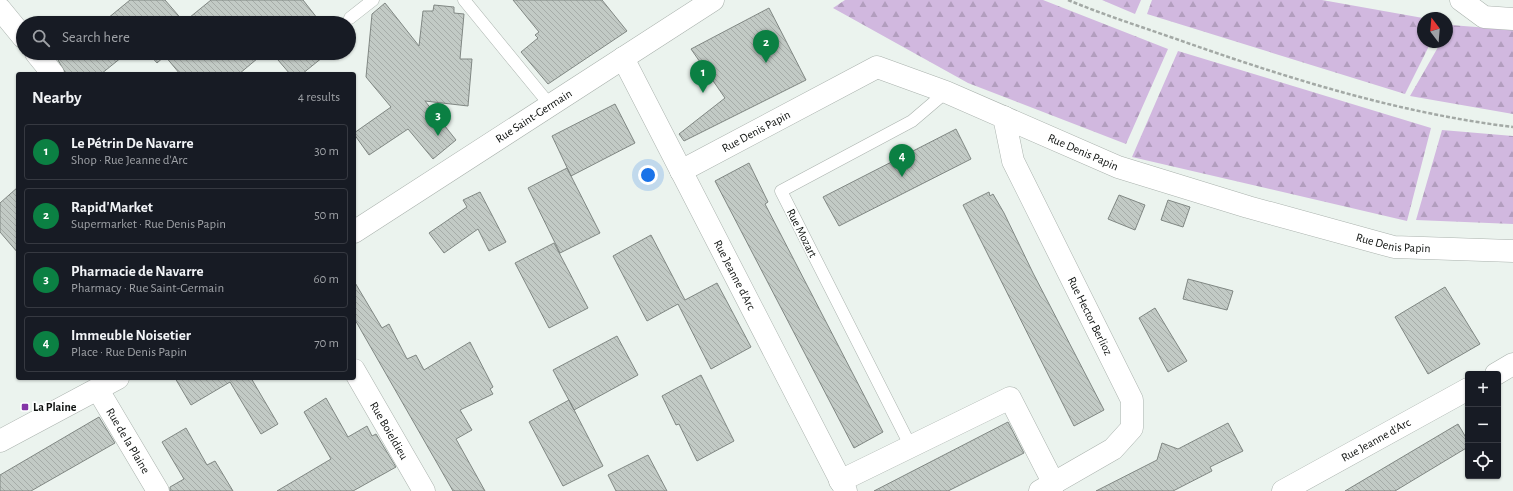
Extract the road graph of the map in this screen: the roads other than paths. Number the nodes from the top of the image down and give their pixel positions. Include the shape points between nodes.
1 (373, 0) edge
2 (464, 0) edge
3 (713, 0) edge
4 (1461, 0) edge
5 (0, 9) edge
6 (353, 16) edge
7 (1513, 19) edge
8 (16, 28) edge
9 (624, 58) junction
10 (42, 60) edge
11 (52, 72) edge
12 (946, 92) junction
13 (550, 105) junction
14 (1004, 117) junction
15 (681, 171) junction
16 (356, 231) edge
17 (1513, 251) edge
18 (1513, 364) edge
19 (1501, 371) edge
20 (356, 373) edge
21 (115, 380) edge
22 (98, 390) junction
23 (1465, 391) edge
24 (0, 441) edge
25 (911, 447) junction
26 (843, 486) edge
27 (1047, 487) edge
28 (158, 491) edge
29 (424, 491) edge
30 (1283, 491) edge

1 - 6 lane
2 - 13 lane
3 - 9 street, Rue Saint-Germain
4 - 7 street via 1484,17
5 - 8 street
9 - 13 street, Rue Saint-Germain
9 - 15 street, Rue Jeanne d'Arc
10 - 11 street
12 - 14 street, Rue Denis Papin
12 - 15 street, Rue Denis Papin via 877,67
12 - 25 lane, Rue Mozart via 912,121 781,191
13 - 16 street, Rue Saint-Germain
14 - 17 street, Rue Denis Papin via 1118,167 1248,207 1394,247
14 - 27 street, Rue Hector Berlioz via 1013,161 1132,400 1132,428 1113,449
15 - 26 street, Rue Jeanne d'Arc
18 - 19 street
20 - 29 street, Rue Boieldieu
21 - 22 street
22 - 24 street
22 - 28 street, Rue de la Plaine
23 - 30 street, Rue Jeanne d'Arc
25 - 26 street
25 - 27 street via 1010,398

